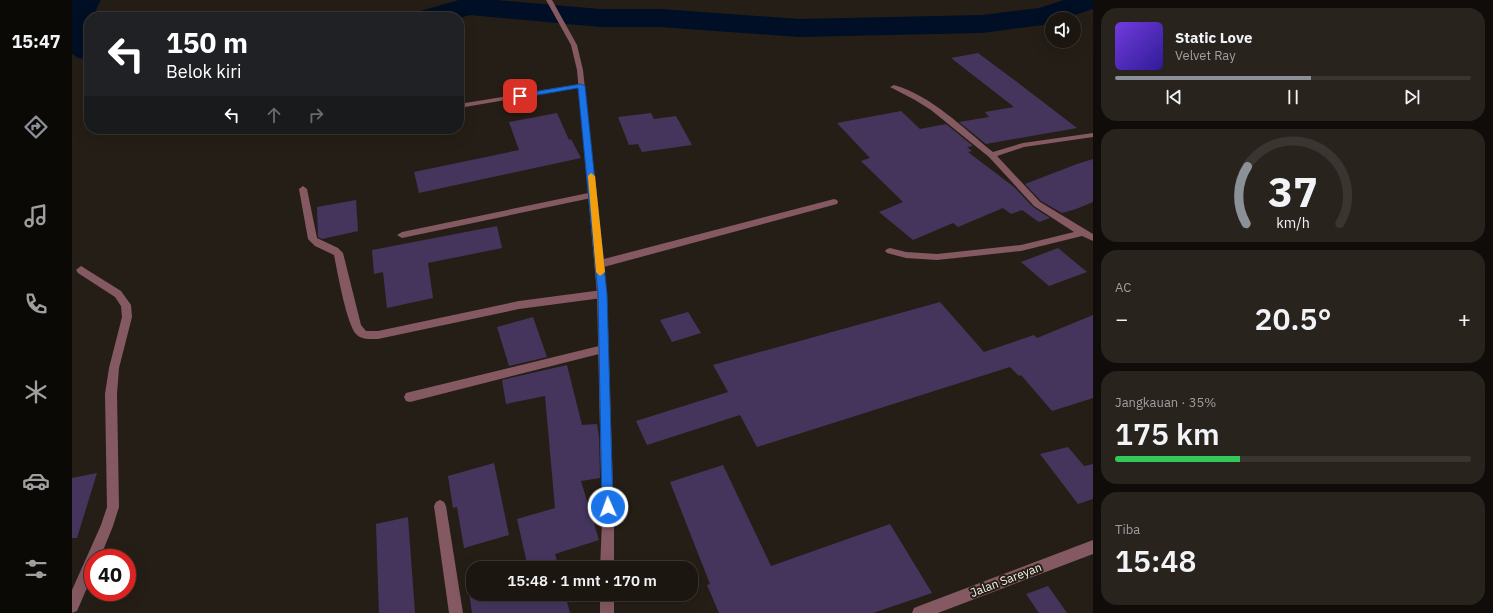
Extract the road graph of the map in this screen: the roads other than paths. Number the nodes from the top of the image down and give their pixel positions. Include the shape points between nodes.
1 (549, 0) edge
2 (581, 86) junction
3 (894, 87) dead end
4 (464, 105) edge
5 (1093, 135) edge
6 (992, 155) junction
7 (303, 190) dead end
8 (593, 195) junction
9 (834, 202) dead end
10 (1083, 233) junction
11 (402, 235) dead end
12 (1093, 238) edge
13 (890, 251) dead end
14 (600, 264) junction
15 (82, 270) dead end
16 (602, 294) junction
17 (603, 349) junction
18 (410, 397) dead end
19 (440, 506) dead end
20 (1093, 547) edge
21 (607, 561) edge
22 (607, 601) edge
23 (72, 606) edge
24 (456, 613) edge
25 (607, 613) edge
26 (919, 613) edge

1 - 2 street via 574,45
2 - 4 street
2 - 8 street
3 - 6 street via 934,108
5 - 6 street via 1024,145
6 - 10 street via 1037,204
7 - 16 street via 313,239 338,253 356,327 360,333 378,335 519,305
8 - 11 street
8 - 14 street
9 - 14 street
10 - 12 street
10 - 13 street via 1021,248 937,257
14 - 16 street
15 - 23 street via 118,294 126,305 127,317 114,368 111,394 113,507
16 - 17 street
17 - 18 street
17 - 21 street
19 - 24 street
20 - 26 street, Jalan Sareyan
22 - 25 street

